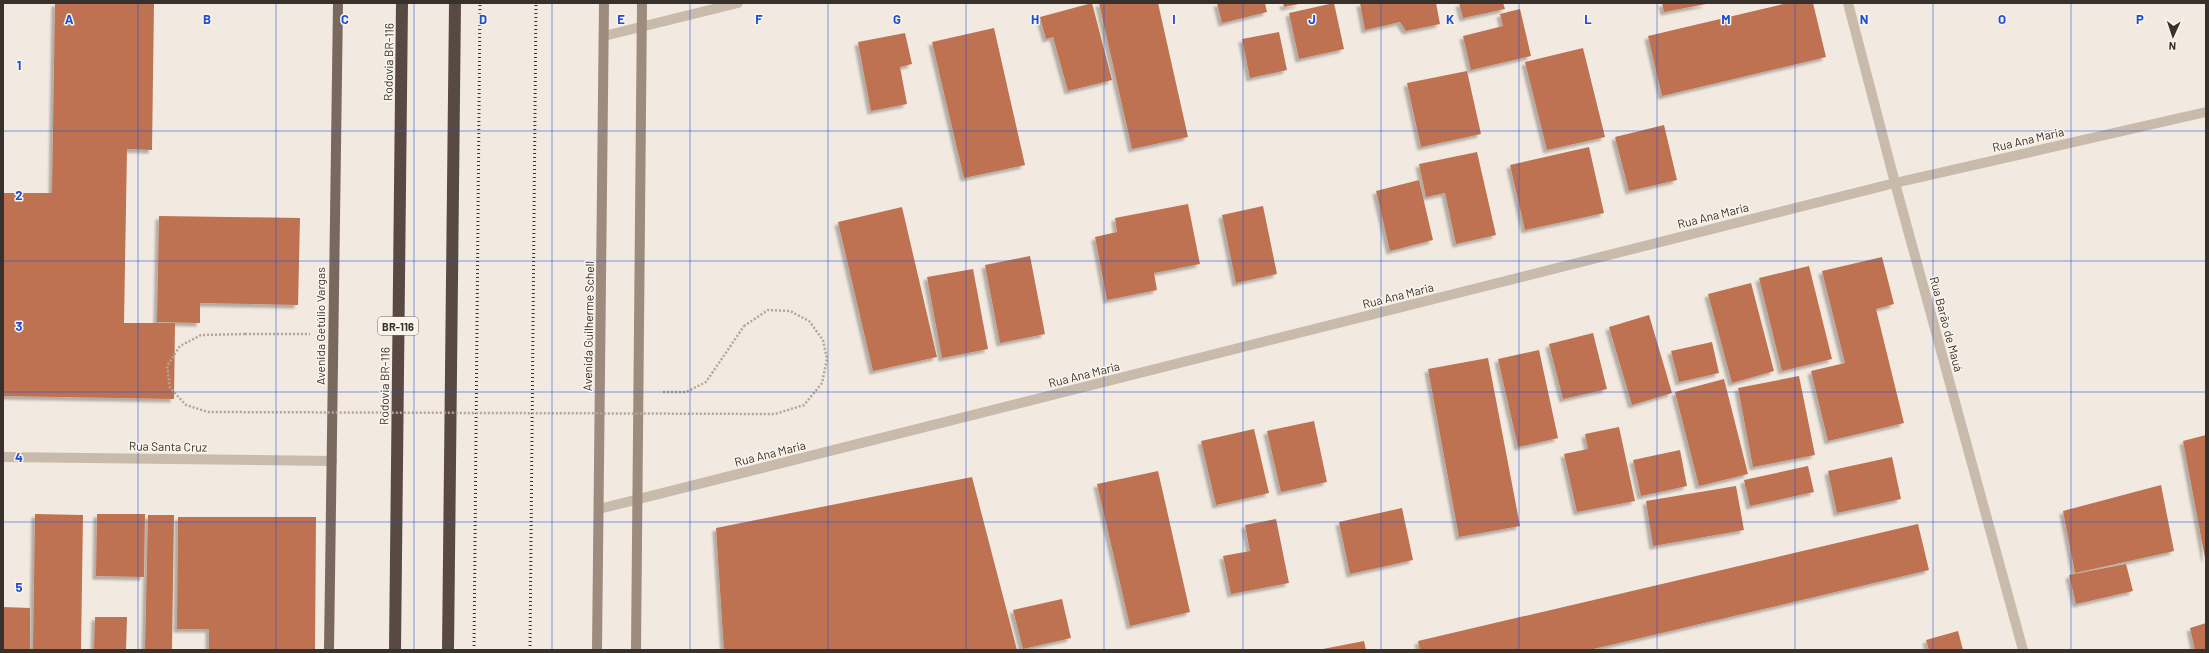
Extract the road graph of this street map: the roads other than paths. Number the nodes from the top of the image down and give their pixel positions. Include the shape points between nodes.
1 (338, 3) edge
2 (402, 3) edge
3 (455, 3) edge
4 (604, 3) edge
5 (642, 3) edge
6 (738, 3) edge
7 (1848, 3) edge
8 (642, 27) junction
9 (604, 36) junction
10 (2206, 112) edge
11 (1895, 183) junction
12 (3, 457) edge
13 (332, 462) junction
14 (637, 500) junction
15 (599, 509) junction
16 (329, 650) edge
17 (395, 650) edge
18 (448, 650) edge
19 (597, 650) edge
20 (636, 650) edge
21 (2023, 650) edge

1 - 13 main road, Avenida Getúlio Vargas
2 - 17 highway, Rodovia BR-116 / BR-116
3 - 18 highway
4 - 9 main road, Avenida Guilherme Schell
5 - 8 main road
6 - 8 street
7 - 11 street, Rua Barão de Mauá
8 - 9 street
8 - 14 main road
9 - 15 main road, Avenida Guilherme Schell
10 - 11 street, Rua Ana Maria
11 - 14 street, Rua Ana Maria
11 - 21 street, Rua Barão de Mauá
12 - 13 street, Rua Santa Cruz
13 - 16 main road, Avenida Getúlio Vargas
14 - 15 street, Rua Ana Maria
14 - 20 main road
15 - 19 main road, Avenida Guilherme Schell

